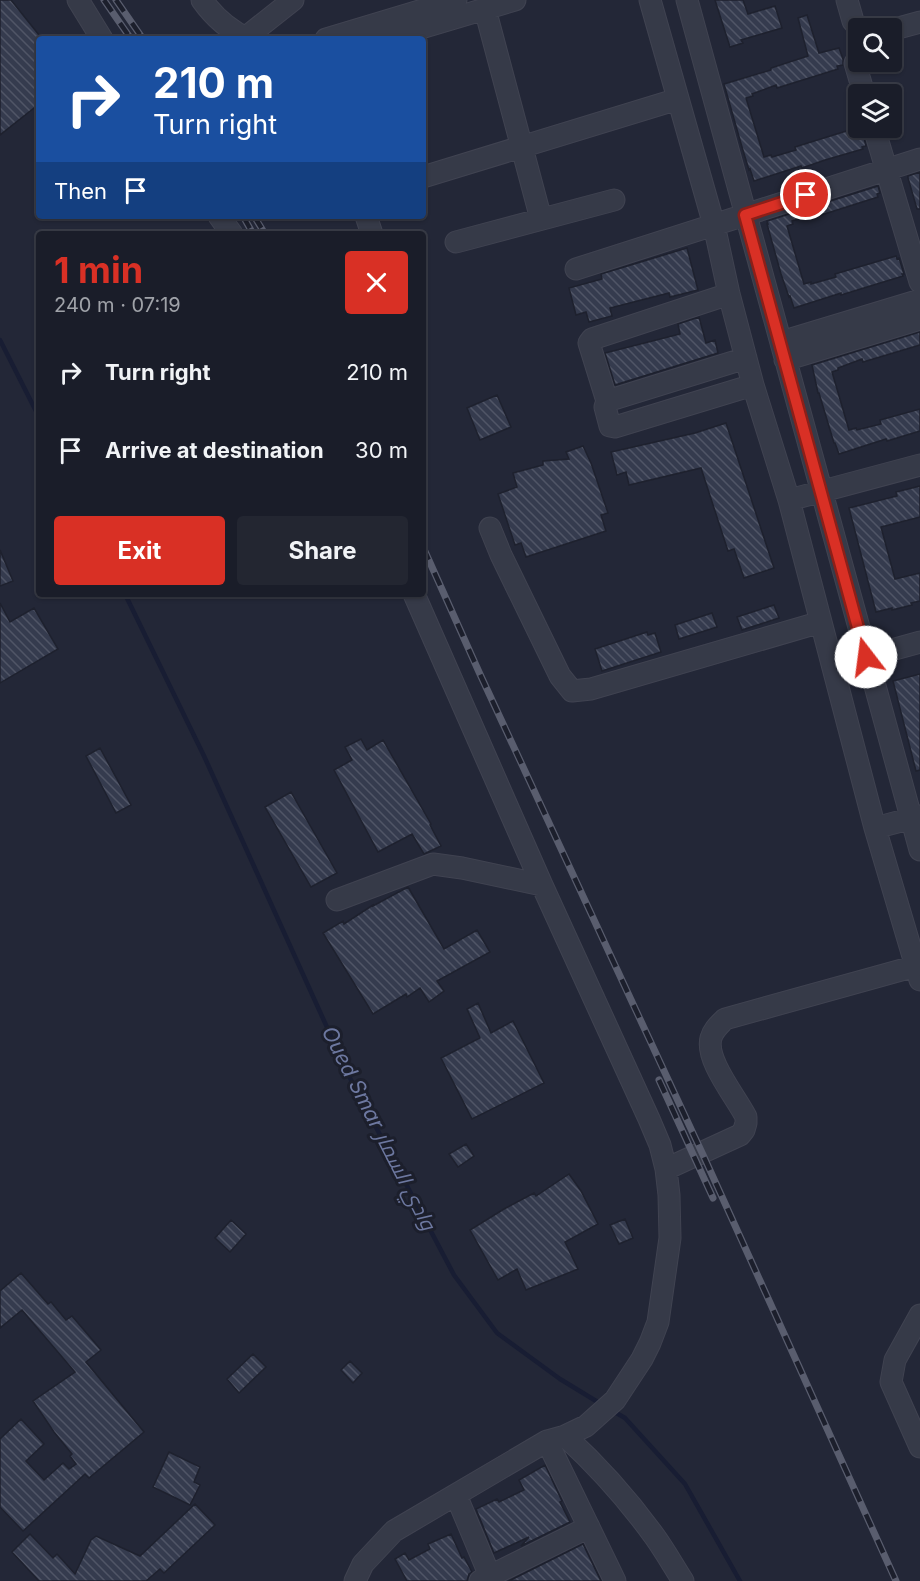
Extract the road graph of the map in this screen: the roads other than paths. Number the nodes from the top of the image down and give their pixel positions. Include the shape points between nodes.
1 (78, 0) edge
2 (201, 0) edge
3 (293, 0) edge
4 (456, 0) edge
5 (650, 0) edge
6 (687, 0) edge
7 (847, 0) edge
8 (491, 4) edge
9 (853, 18) edge
10 (920, 22) edge
11 (902, 27) edge
12 (100, 36) edge
13 (244, 36) edge
14 (249, 36) edge
15 (336, 36) edge
16 (393, 36) edge
17 (678, 99) junction
18 (877, 138) edge
19 (522, 147) junction
20 (920, 159) edge
21 (886, 169) junction
22 (426, 176) edge
23 (614, 200) dead end
24 (745, 215) junction
25 (541, 219) junction
26 (714, 225) junction
27 (456, 242) dead end
28 (576, 269) dead end
29 (920, 282) edge
30 (729, 294) junction
31 (920, 300) edge
32 (920, 319) edge
33 (783, 351) junction
34 (746, 358) junction
35 (753, 385) junction
36 (607, 401) junction
37 (920, 465) edge
38 (821, 492) junction
39 (789, 501) junction
40 (490, 528) dead end
41 (415, 597) edge
42 (821, 622) junction
43 (920, 642) edge
44 (866, 657) junction
45 (916, 818) edge
46 (875, 828) junction
47 (920, 850) edge
48 (542, 885) junction
49 (337, 900) dead end
50 (918, 973) edge
51 (666, 1168) junction
52 (920, 1315) edge
53 (556, 1439) junction
54 (920, 1447) edge
55 (456, 1495) junction
56 (589, 1527) junction
57 (487, 1579) edge
58 (355, 1581) edge
59 (615, 1581) edge
60 (683, 1581) edge

1 - 12 street
2 - 13 street via 221,22
3 - 14 street
4 - 15 street
5 - 17 street
6 - 24 street
7 - 9 street
8 - 16 street
8 - 19 street
10 - 11 street
17 - 19 street
17 - 26 street
18 - 21 street
19 - 22 street
19 - 25 street
20 - 21 street
21 - 24 street
21 - 29 street
23 - 25 street
24 - 26 street
24 - 33 street
25 - 27 street
26 - 28 street
26 - 30 street
30 - 34 street
30 - 36 street via 592,339 589,343
31 - 33 street
32 - 33 street
33 - 38 street
34 - 35 street
34 - 36 street
35 - 36 street via 615,427 609,426
35 - 39 street
37 - 38 street
38 - 39 street
38 - 44 street
39 - 42 street
40 - 42 street via 560,676 572,691 602,686
41 - 48 street
42 - 46 street
43 - 44 street
44 - 45 street
45 - 46 street
45 - 47 street
46 - 50 street
48 - 49 street via 433,864
48 - 51 street via 649,1119
50 - 51 street via 725,1020 716,1027 710,1049 746,1117 744,1130 723,1144
51 - 53 street via 670,1238 658,1322 650,1343 615,1400 586,1426
52 - 54 street via 895,1360 891,1382
53 - 55 street
53 - 56 street
53 - 60 street via 590,1459 656,1538
55 - 57 street
55 - 58 street via 394,1531 363,1564
56 - 57 street
56 - 59 street

